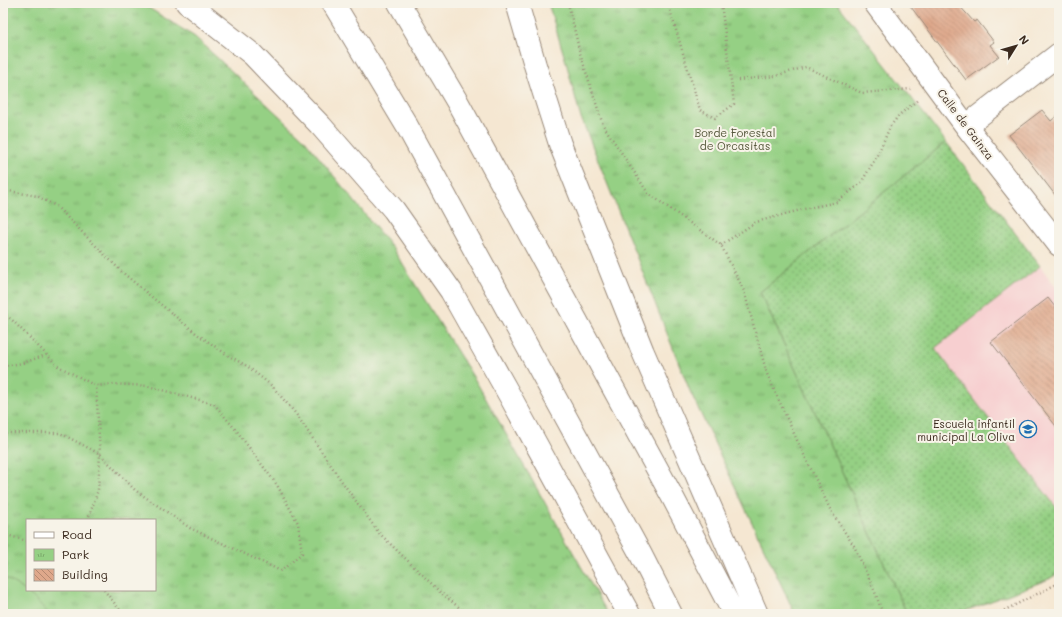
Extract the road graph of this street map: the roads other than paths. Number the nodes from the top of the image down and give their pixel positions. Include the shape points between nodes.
1 (187, 3) edge
2 (333, 3) edge
3 (399, 3) edge
4 (517, 3) edge
5 (875, 3) edge
6 (1059, 54) edge
7 (966, 126) junction
8 (1059, 245) edge
9 (630, 614) edge
10 (672, 614) edge
11 (734, 614) edge
12 (757, 614) edge

1 - 9 main road via 252,54 321,126 394,210 450,291 512,398
2 - 10 main road via 407,126
3 - 11 main road via 458,104
4 - 12 main road via 568,165 643,352
5 - 7 main road, Calle de Gainza
6 - 7 main road
7 - 8 main road, Calle de Gainza

